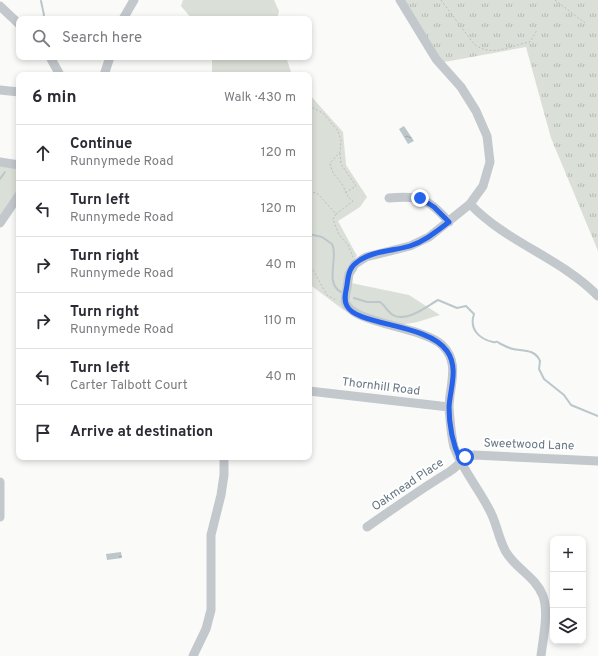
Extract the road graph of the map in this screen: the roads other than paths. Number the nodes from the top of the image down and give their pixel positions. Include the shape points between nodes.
1 (134, 0) edge
2 (400, 0) edge
3 (0, 6) edge
4 (125, 16) edge
5 (16, 21) edge
6 (52, 60) edge
7 (109, 60) edge
8 (58, 72) edge
9 (105, 72) edge
10 (0, 90) edge
11 (16, 92) edge
12 (0, 162) edge
13 (16, 165) edge
14 (389, 198) dead end
15 (16, 199) edge
16 (470, 204) junction
17 (449, 222) junction
18 (0, 223) edge
19 (598, 296) edge
20 (312, 391) edge
21 (449, 407) junction
22 (224, 460) edge
23 (460, 460) junction
24 (598, 461) edge
25 (0, 482) edge
26 (0, 517) edge
27 (367, 527) dead end
28 (192, 656) edge
29 (541, 656) edge

1 - 4 street
2 - 16 street via 436,59 461,87 481,120 487,136 490,155 486,178
3 - 5 street
6 - 8 street
7 - 9 street
10 - 11 street
12 - 13 street
14 - 17 street via 420,198
15 - 18 street
16 - 17 street
16 - 19 street via 502,231 581,280
17 - 21 street via 421,242 366,257 357,262 349,274 345,294 346,305 352,311 421,333 442,345 448,352 453,367
20 - 21 street, Thornhill Road
21 - 23 street via 453,444
22 - 28 street via 221,495 211,535 211,610 206,629
23 - 24 street, Sweetwood Lane via 474,455
23 - 27 street, Oakmead Place via 450,471
23 - 29 street via 491,513 506,552 534,581 543,596 545,614
25 - 26 street

